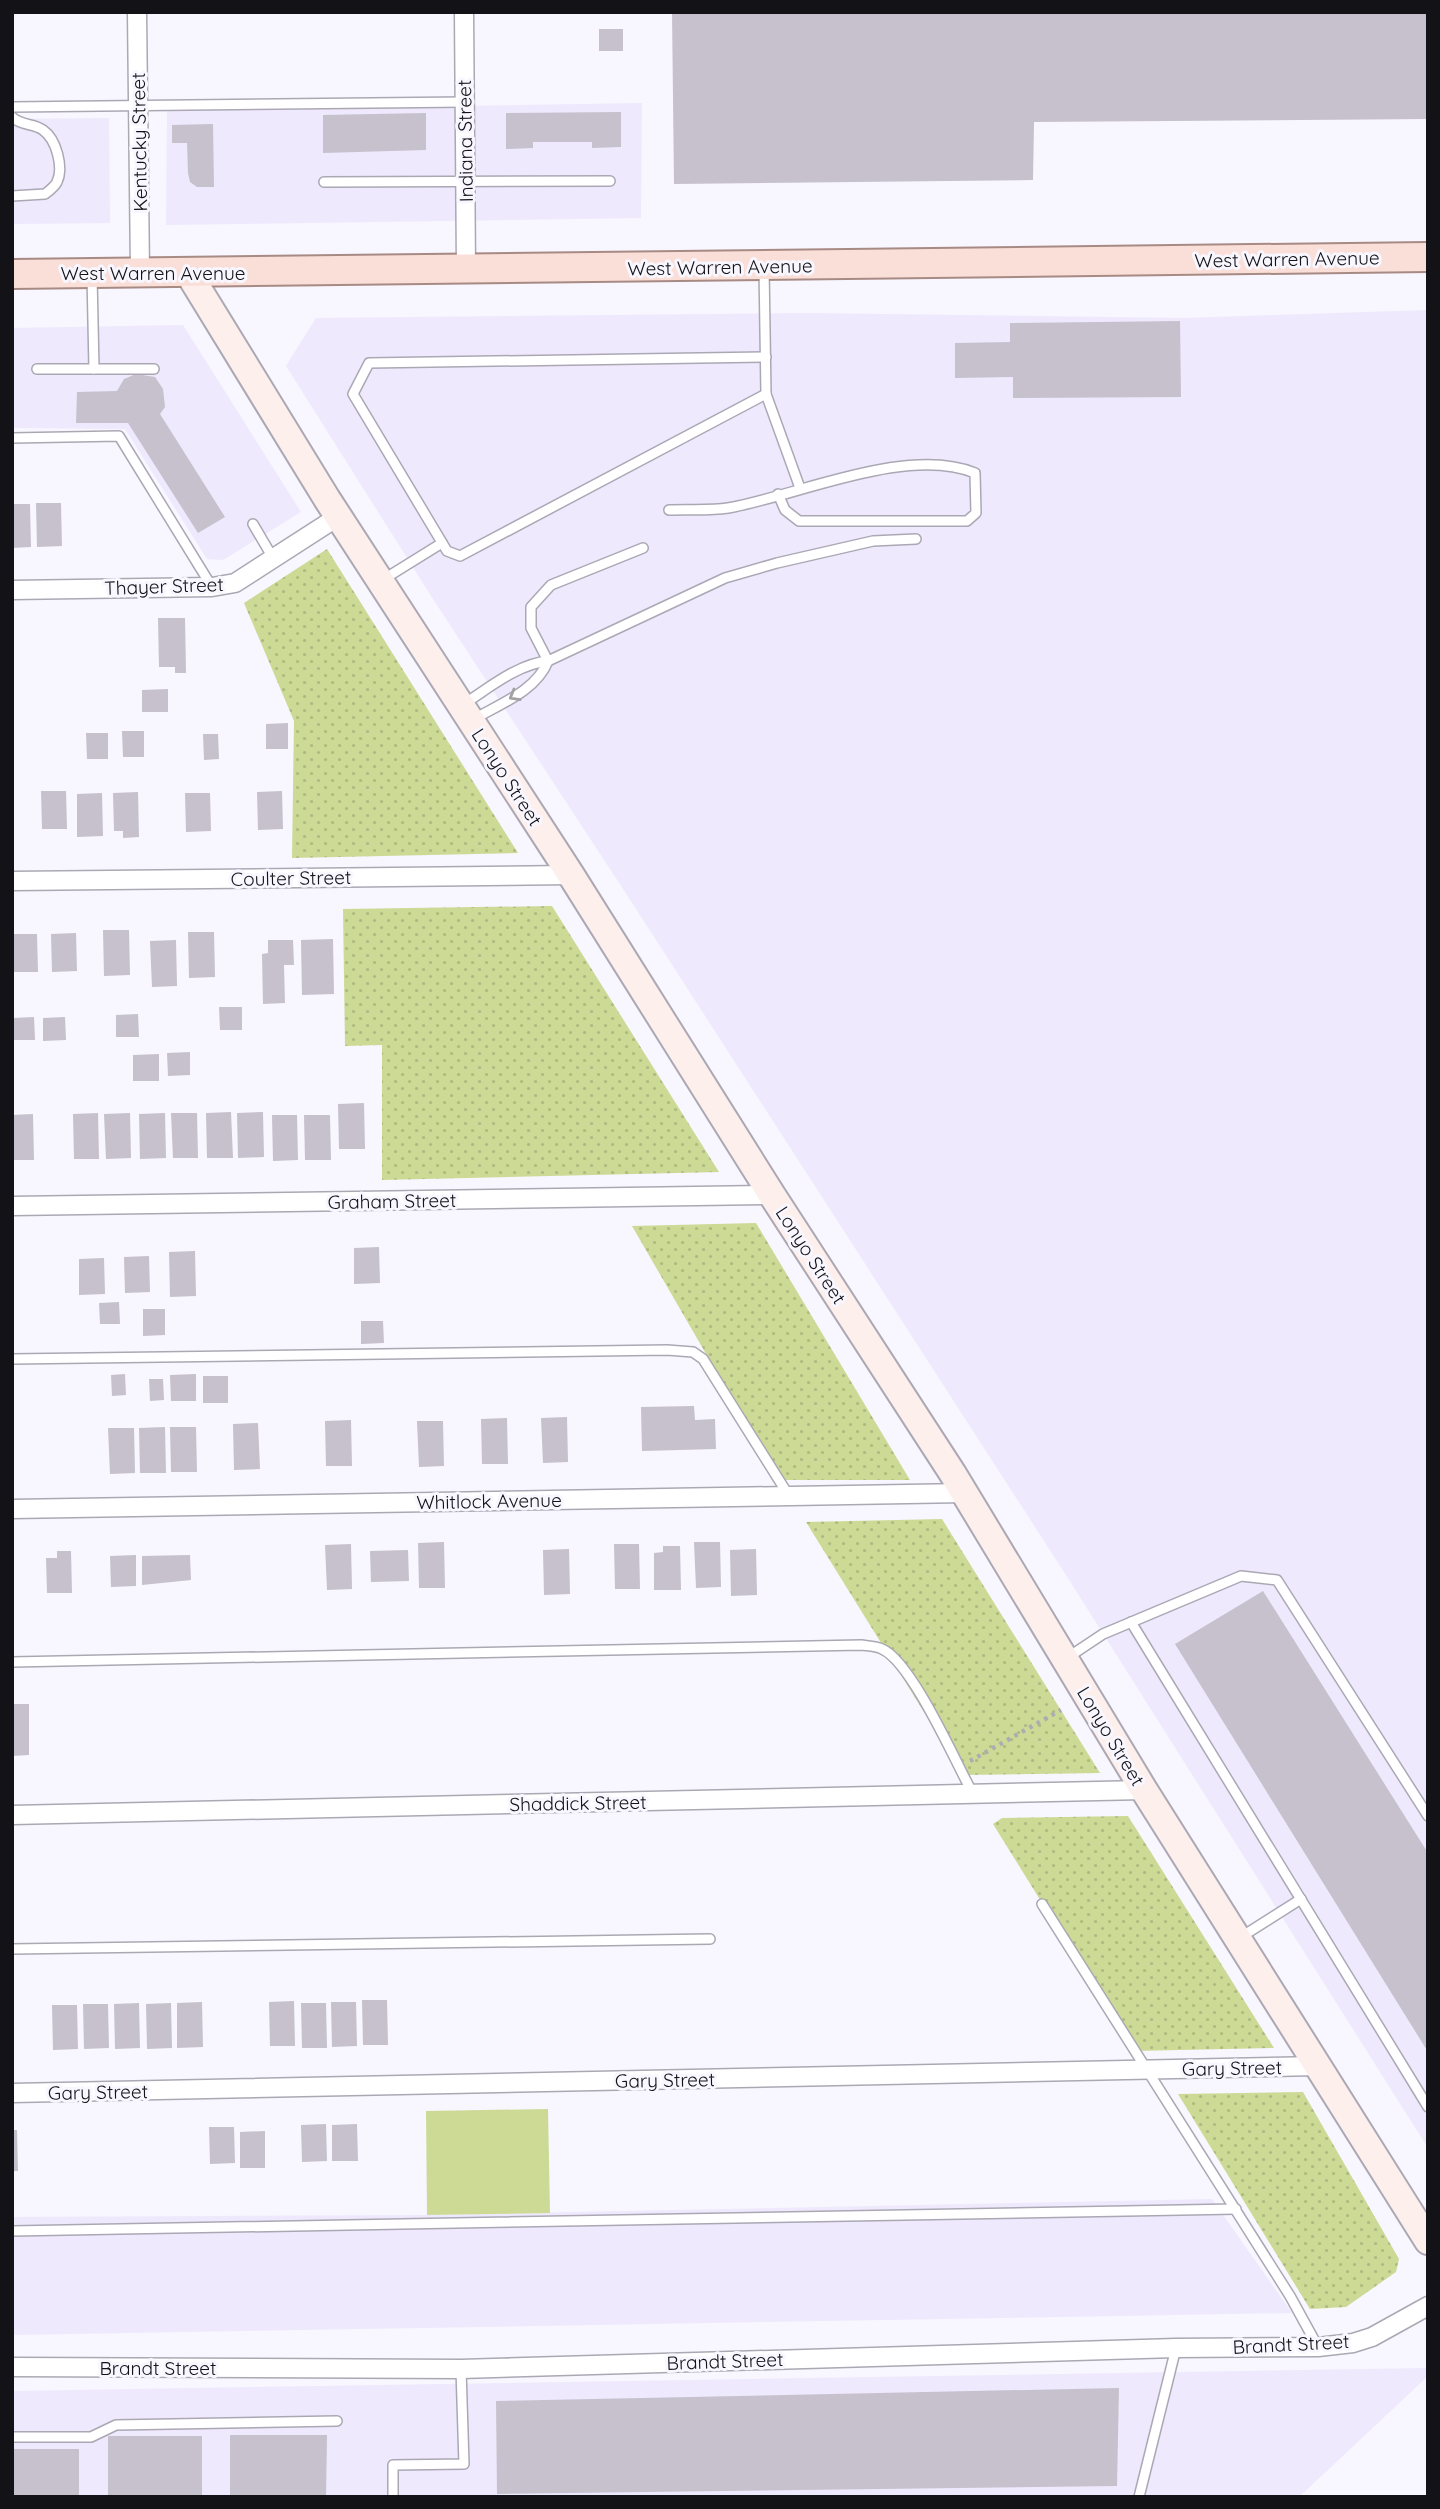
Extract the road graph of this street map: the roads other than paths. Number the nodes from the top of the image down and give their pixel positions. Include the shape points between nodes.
1 (137, 12) edge
2 (464, 12) edge
3 (465, 102) junction
4 (138, 106) junction
5 (12, 107) edge
6 (12, 117) edge
7 (466, 181) junction
8 (610, 181) dead end
9 (324, 182) dead end
10 (12, 196) edge
11 (1428, 257) edge
12 (764, 266) junction
13 (467, 270) junction
14 (92, 273) junction
15 (140, 273) junction
16 (12, 274) edge
17 (189, 274) junction
18 (766, 357) junction
19 (37, 369) dead end
20 (94, 369) junction
21 (154, 369) dead end
22 (766, 394) junction
23 (12, 438) edge
24 (800, 488) junction
25 (778, 494) junction
26 (669, 510) dead end
27 (339, 516) junction
28 (253, 524) dead end
29 (916, 539) dead end
30 (442, 543) junction
31 (643, 548) dead end
32 (273, 558) junction
33 (381, 581) junction
34 (212, 587) junction
35 (12, 590) edge
36 (548, 662) junction
37 (466, 714) junction
38 (570, 875) junction
39 (12, 881) edge
40 (772, 1195) junction
41 (12, 1206) edge
42 (12, 1359) edge
43 (965, 1493) junction
44 (789, 1496) junction
45 (12, 1510) edge
46 (1131, 1622) junction
47 (1065, 1659) junction
48 (12, 1662) edge
49 (1144, 1790) junction
50 (973, 1794) junction
51 (12, 1815) edge
52 (1428, 1816) edge
53 (1301, 1899) junction
54 (1042, 1904) dead end
55 (710, 1939) dead end
56 (1238, 1939) junction
57 (12, 1949) edge
58 (1318, 2066) junction
59 (1147, 2070) junction
60 (12, 2094) edge
61 (1428, 2107) edge
62 (1236, 2209) junction
63 (12, 2231) edge
64 (1426, 2234) edge
65 (1428, 2306) edge
66 (1318, 2347) junction
67 (1175, 2348) junction
68 (12, 2367) edge
69 (461, 2369) junction
70 (337, 2421) dead end
71 (12, 2437) edge
72 (393, 2497) edge
73 (1139, 2497) edge

1 - 4 street, Kentucky Street
2 - 3 street, Indiana Street
3 - 4 lane
3 - 7 street, Indiana Street
4 - 5 lane
4 - 15 street, Kentucky Street
6 - 10 lane via 41,128 52,138 59,163 57,183 46,194
7 - 8 lane
7 - 9 lane
7 - 13 street, Indiana Street
11 - 12 main road, West Warren Avenue
12 - 13 main road, West Warren Avenue
12 - 18 lane
13 - 17 main road, West Warren Avenue
14 - 15 main road, West Warren Avenue
14 - 16 main road, West Warren Avenue
14 - 20 lane
15 - 17 main road, West Warren Avenue
17 - 27 street, Lonyo Street
18 - 22 lane
18 - 30 lane via 369,363 353,394
19 - 20 lane
20 - 21 lane
22 - 24 lane
22 - 30 lane via 460,556 447,551
23 - 34 lane via 119,436
24 - 25 lane
24 - 25 lane via 911,466 958,466 975,473 976,513 967,521 799,522 785,510
25 - 26 lane via 727,508
27 - 32 street, Thayer Street
27 - 33 street, Lonyo Street
28 - 32 lane
29 - 36 lane via 873,541 725,578
30 - 33 lane
31 - 36 lane via 551,585 531,607 531,628
32 - 34 street, Thayer Street via 235,583
33 - 37 street, Lonyo Street
34 - 35 street, Thayer Street
36 - 37 lane via 534,662 519,670
36 -> 37 lane via 530,686
37 - 38 street, Lonyo Street
38 - 39 street, Coulter Street
38 - 40 street, Lonyo Street
40 - 41 street, Graham Street
40 - 43 street, Lonyo Street
42 - 44 lane via 693,1352 703,1359
43 - 44 street, Whitlock Avenue
43 - 47 street, Lonyo Street
44 - 45 street, Whitlock Avenue
46 - 47 lane
46 - 52 lane via 1241,1576 1276,1580
46 - 53 lane
47 - 49 street, Lonyo Street
48 - 50 lane via 861,1645 881,1648 893,1656 912,1681
49 - 50 street, Shaddick Street
49 - 56 street, Lonyo Street
50 - 51 street, Shaddick Street
53 - 56 lane
53 - 61 lane
54 - 59 lane
55 - 57 lane
56 - 58 street, Lonyo Street
58 - 59 street, Gary Street
58 - 64 street, Lonyo Street
59 - 60 street, Gary Street
59 - 62 lane
62 - 63 lane
62 - 66 lane
65 - 66 street, Brandt Street via 1372,2337
66 - 67 street, Brandt Street
67 - 69 street, Brandt Street
67 - 73 lane
68 - 69 street, Brandt Street
69 - 72 lane via 464,2464 393,2465
70 - 71 lane via 116,2425 91,2437

